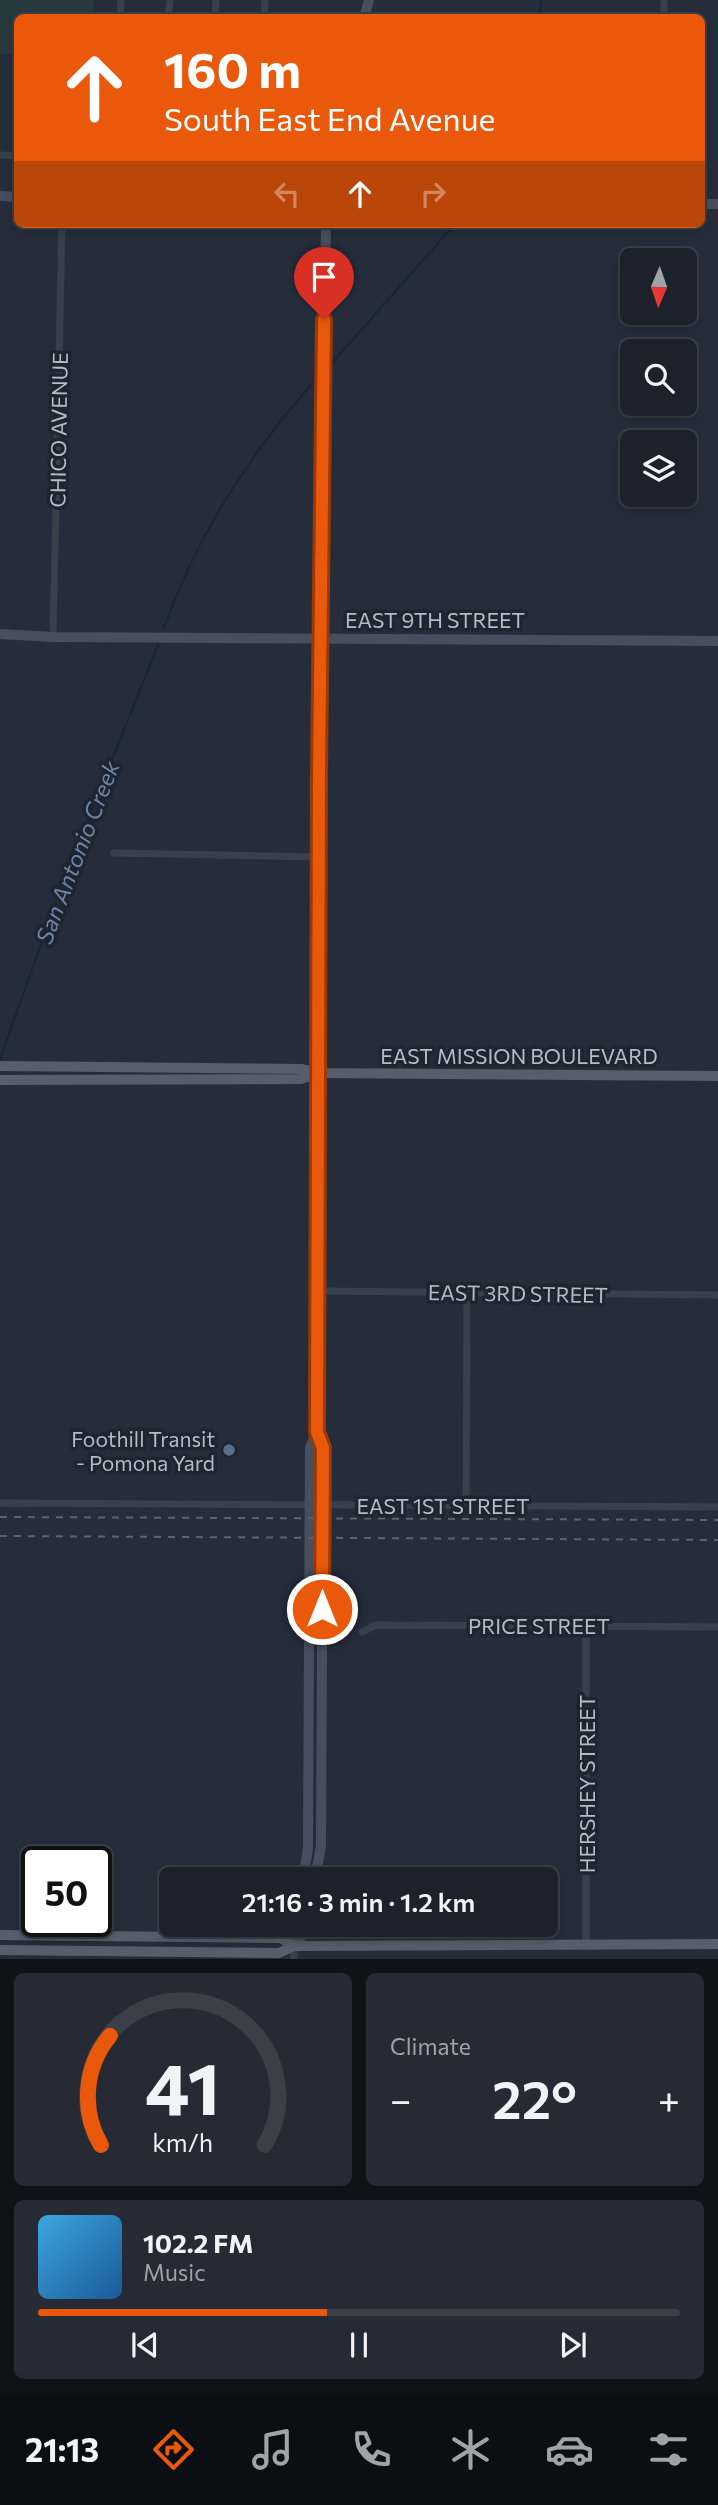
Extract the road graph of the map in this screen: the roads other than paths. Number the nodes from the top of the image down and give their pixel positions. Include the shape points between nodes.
1 (62, 228) edge
2 (326, 228) edge
3 (0, 634) edge
4 (53, 637) junction
5 (320, 638) junction
6 (718, 641) edge
7 (114, 853) dead end
8 (318, 857) junction
9 (2, 1066) edge
10 (319, 1073) junction
11 (718, 1076) edge
12 (2, 1080) edge
13 (317, 1291) junction
14 (467, 1292) junction
15 (718, 1295) edge
16 (317, 1432) junction
17 (0, 1503) edge
18 (466, 1504) junction
19 (718, 1507) edge
20 (586, 1625) junction
21 (718, 1627) edge
22 (362, 1632) dead end
23 (309, 1769) junction
24 (321, 1769) junction
25 (305, 1867) edge
26 (317, 1867) edge
27 (0, 1935) edge
28 (289, 1937) edge
29 (301, 1937) edge
30 (586, 1942) junction
31 (718, 1944) edge
32 (294, 1946) junction
33 (0, 1950) edge
34 (294, 1959) edge

1 - 4 street, CHICO AVENUE
2 - 5 street
3 - 4 street, EAST 9TH STREET
4 - 5 street, EAST 9TH STREET
5 - 6 street, EAST 9TH STREET
5 - 8 street
7 - 8 street
8 - 10 street
9 - 10 main road, EAST MISSION BOULEVARD via 301,1069
10 - 11 main road, EAST MISSION BOULEVARD
10 - 12 main road, EAST MISSION BOULEVARD via 302,1079
10 - 13 street
13 - 14 street, EAST 3RD STREET
13 - 16 street
14 - 15 street, EAST 3RD STREET
14 - 18 street
16 - 23 street via 310,1447
16 - 24 street via 323,1448
17 - 18 street, EAST 1ST STREET
18 - 19 street, EAST 1ST STREET
20 - 21 street, PRICE STREET
20 - 22 street, PRICE STREET via 376,1625
20 - 30 street, HERSHEY STREET
23 - 24 street
23 - 25 street
24 - 26 street
27 - 32 main road via 280,1938
28 - 32 street
29 - 32 street
30 - 31 main road
30 - 32 main road
32 - 33 main road via 279,1952
32 - 34 street

